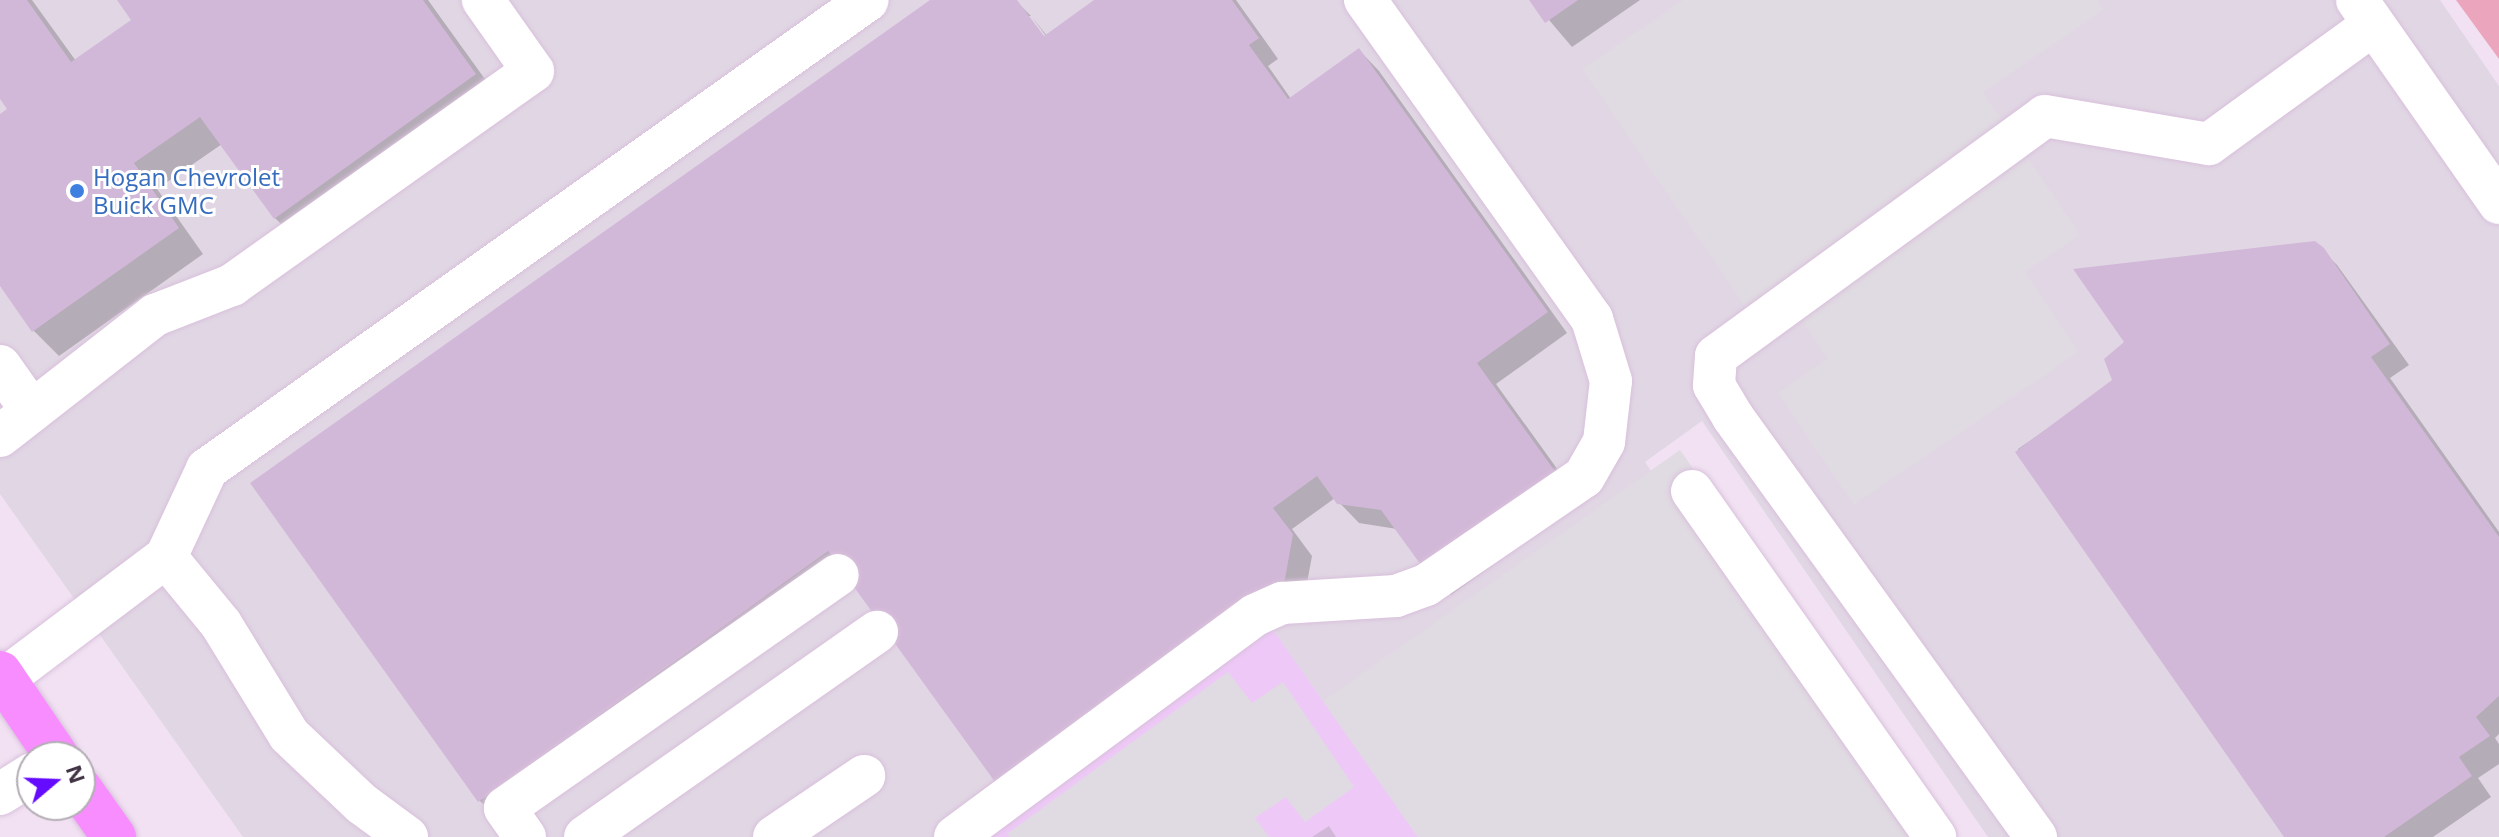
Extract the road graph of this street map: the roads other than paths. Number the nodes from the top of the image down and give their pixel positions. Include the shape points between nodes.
1 (483, 0) edge
2 (868, 0) edge
3 (1365, 0) edge
4 (2365, 13) edge
5 (2499, 203) edge
6 (0, 366) edge
7 (16, 423) edge
8 (1692, 491) dead end
9 (166, 557) junction
10 (838, 575) dead end
11 (877, 632) dead end
12 (2, 676) edge
13 (46, 741) edge
14 (864, 776) dead end
15 (96, 812) edge
16 (114, 837) edge
17 (407, 837) edge
18 (525, 837) edge
19 (585, 837) edge
20 (774, 837) edge
21 (955, 837) edge
22 (1935, 837) edge
23 (2036, 837) edge

1 - 7 street via 533,71 232,285 155,315
2 - 9 street via 207,469
3 - 21 street via 1592,319 1611,381 1604,442 1584,477 1426,585 1396,596 1282,603 1255,615
4 - 5 street
4 - 23 street via 2209,144 2045,116 1716,356 1714,385 1733,417
6 - 7 street
8 - 22 street
9 - 12 street
9 - 17 street via 221,624 289,735 362,804
10 - 18 street via 505,808
11 - 19 street
12 - 13 main road
14 - 20 street
15 - 16 main road

